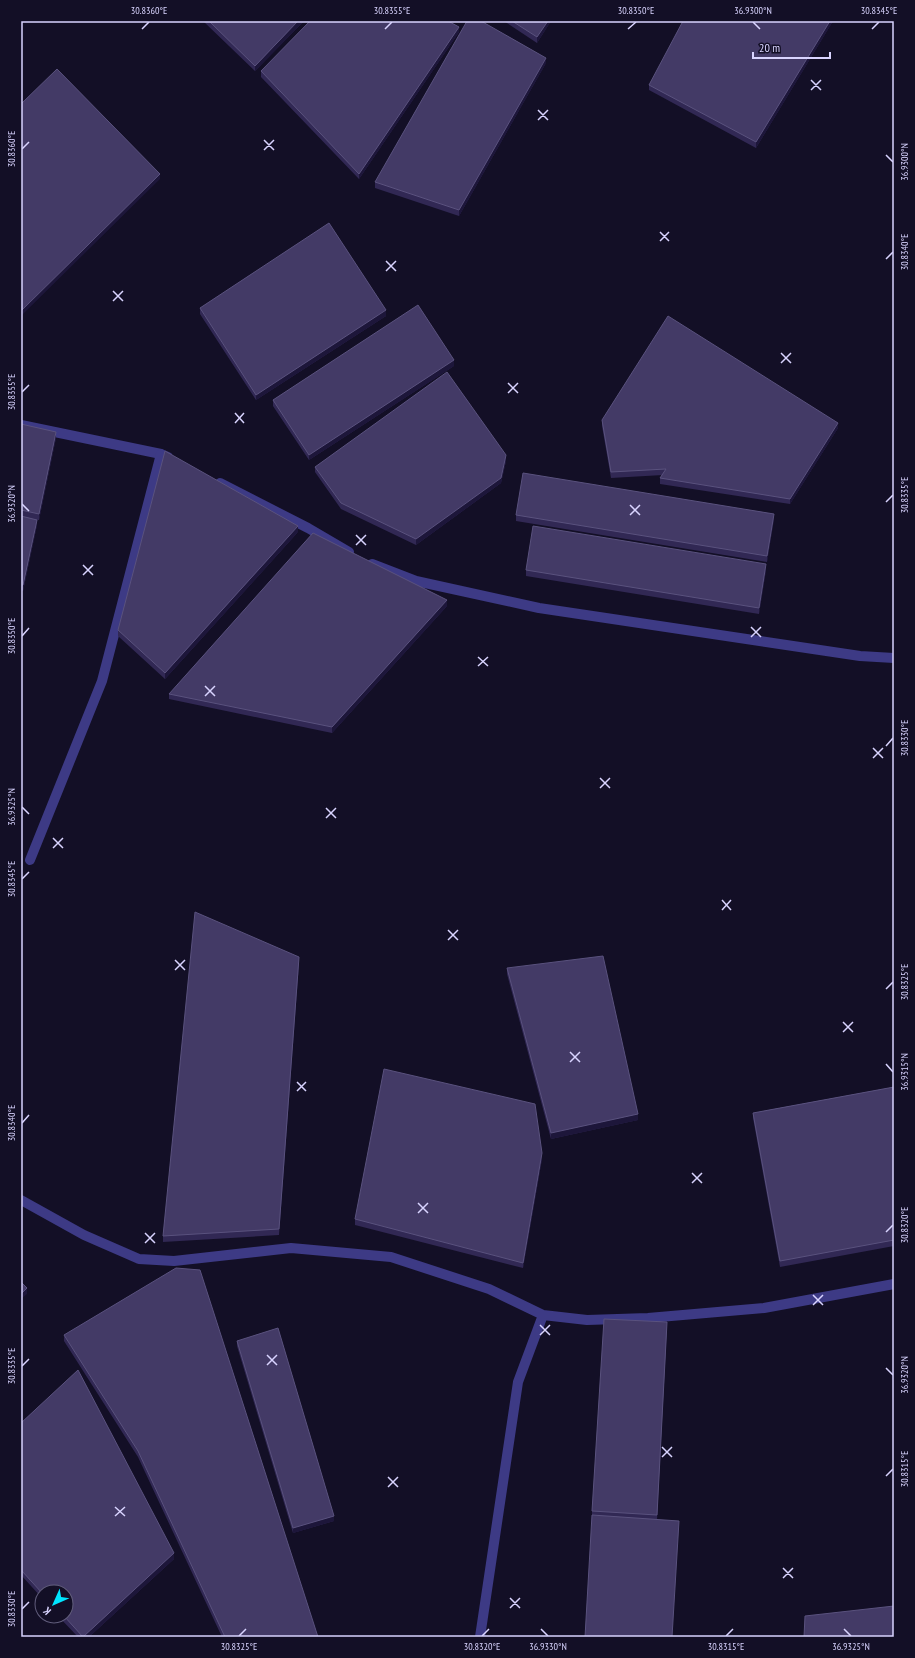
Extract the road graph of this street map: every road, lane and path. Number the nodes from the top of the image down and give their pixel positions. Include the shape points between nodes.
1 (21, 425) edge
2 (161, 454) junction
3 (178, 462) edge
4 (212, 478) edge
5 (894, 658) edge
6 (30, 860) dead end
7 (21, 1200) edge
8 (894, 1284) edge
9 (543, 1315) junction
10 (480, 1637) edge

1 - 2 street
2 - 3 street
2 - 6 street via 102,681
4 - 5 street via 308,528 358,558 416,581 539,608 860,656
7 - 9 street via 84,1235 140,1259 174,1261 291,1248 391,1257 489,1289
8 - 9 street via 749,1310 633,1319 587,1320
9 - 10 street via 518,1382

